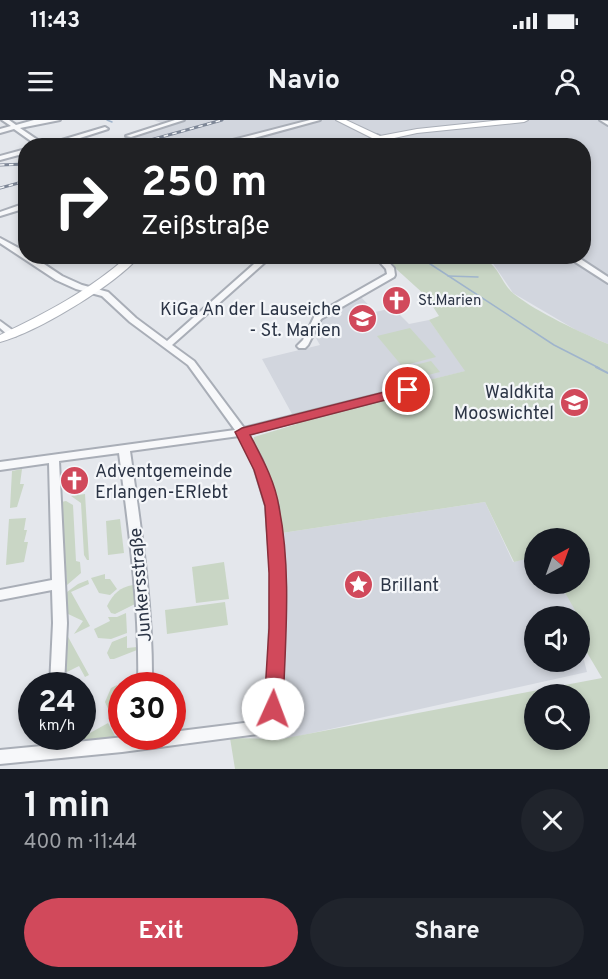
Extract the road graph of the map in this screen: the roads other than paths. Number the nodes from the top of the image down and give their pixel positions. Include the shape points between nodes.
1 (5, 120) edge
2 (57, 120) edge
3 (317, 120) edge
4 (340, 120) edge
5 (524, 120) edge
6 (603, 120) edge
7 (178, 121) edge
8 (608, 123) edge
9 (15, 127) junction
10 (105, 129) dead end
11 (0, 131) edge
12 (131, 135) dead end
13 (377, 137) junction
14 (32, 138) edge
15 (73, 138) edge
16 (244, 138) edge
17 (373, 138) edge
18 (18, 153) edge
19 (0, 158) edge
20 (18, 208) edge
21 (0, 214) edge
22 (0, 240) edge
23 (4, 247) edge
24 (18, 253) edge
25 (38, 264) edge
26 (125, 264) edge
27 (259, 264) edge
28 (385, 264) edge
29 (582, 264) edge
30 (608, 281) edge
31 (93, 291) junction
32 (0, 324) edge
33 (12, 334) junction
34 (0, 339) edge
35 (167, 345) junction
36 (302, 346) dead end
37 (408, 390) dead end
38 (242, 432) junction
39 (124, 449) junction
40 (54, 459) junction
41 (0, 466) edge
42 (59, 584) junction
43 (0, 595) edge
44 (57, 672) edge
45 (145, 672) edge
46 (186, 735) edge
47 (108, 744) edge
48 (49, 750) edge
49 (49, 753) junction
50 (0, 757) edge

1 - 9 street
2 - 9 street
3 - 16 street
4 - 13 street
5 - 13 street
6 - 8 street
7 - 12 street via 169,128 163,126
9 - 11 street
9 - 14 street
10 - 15 street
13 - 17 street
18 - 19 street
20 - 21 street
22 - 23 street
23 - 24 street
25 - 31 street via 59,278
26 - 31 street
27 - 35 street
28 - 36 street via 392,272 388,276 318,317
29 - 30 street
31 - 33 street
31 - 35 street via 109,297
32 - 33 street
33 - 34 street
35 - 38 street via 199,371
37 - 38 street
38 - 39 street
38 - 46 street via 261,470 272,506 277,573 275,726
39 - 40 street
39 - 45 street, Junkersstraße via 136,541
40 - 41 street
40 - 42 street
42 - 43 street
42 - 44 street
47 - 49 street
48 - 49 street
49 - 50 street

